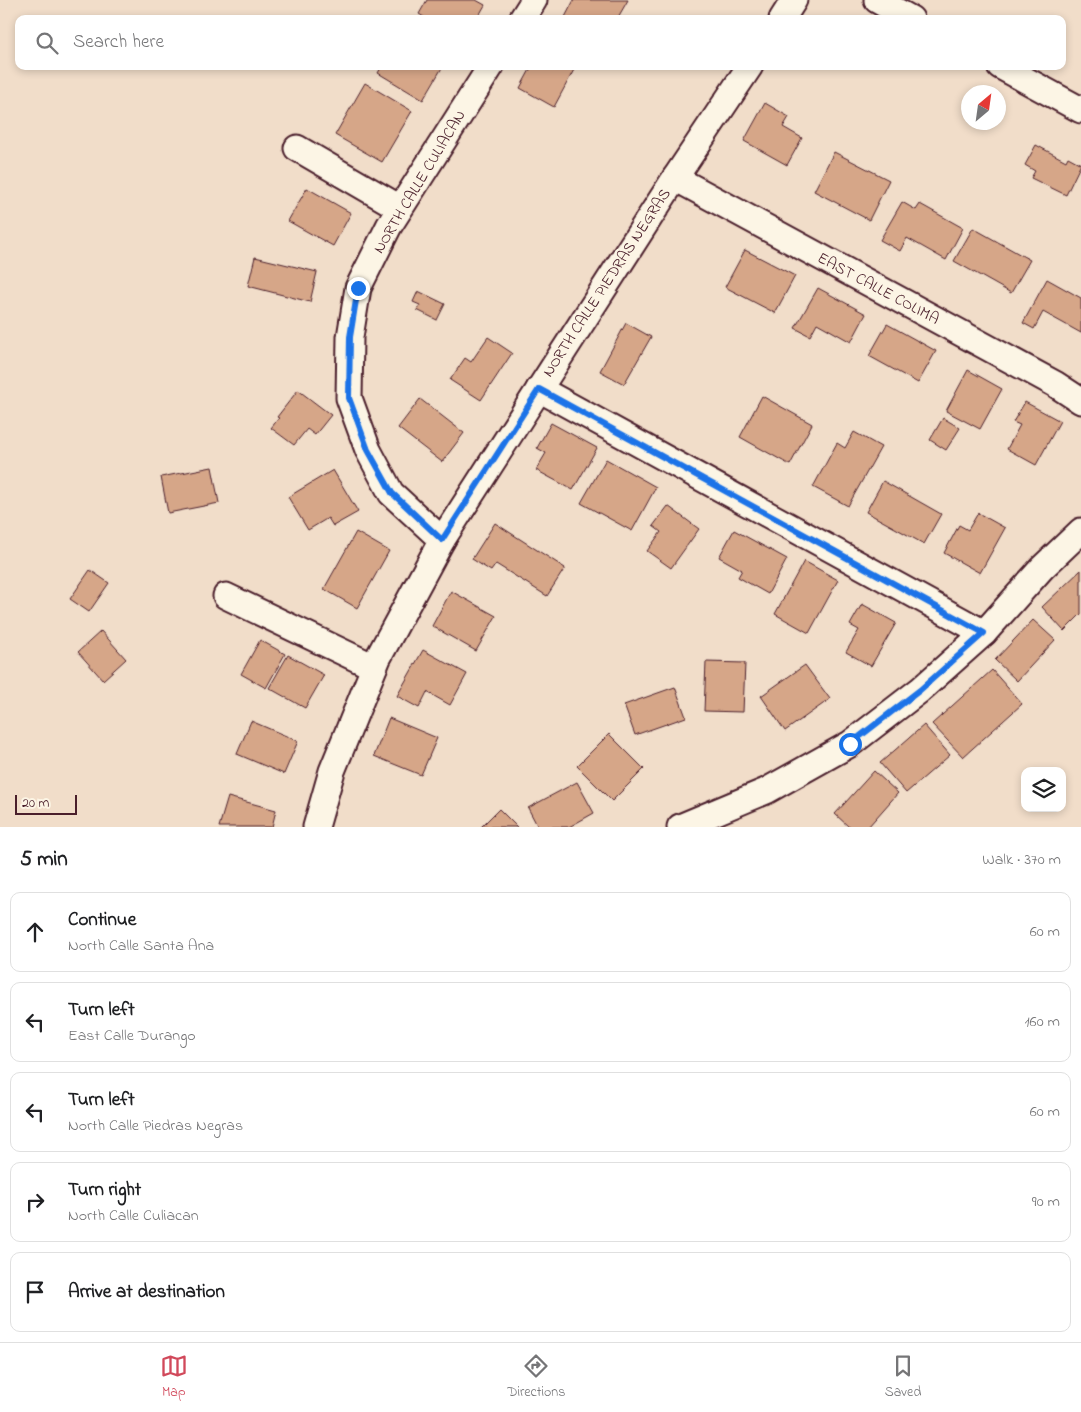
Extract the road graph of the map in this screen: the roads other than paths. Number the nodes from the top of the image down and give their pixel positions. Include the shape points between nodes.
1 (534, 0) edge
2 (794, 0) edge
3 (877, 0) edge
4 (525, 15) edge
5 (785, 15) edge
6 (904, 15) edge
7 (489, 70) edge
8 (747, 70) edge
9 (1007, 70) edge
10 (1081, 110) edge
11 (297, 148) dead end
12 (675, 178) junction
13 (400, 208) junction
14 (539, 389) junction
15 (1081, 401) edge
16 (1081, 531) edge
17 (442, 540) junction
18 (226, 596) dead end
19 (984, 633) junction
20 (374, 667) junction
21 (316, 827) edge
22 (680, 827) edge

1 - 4 street
2 - 5 street
3 - 6 street
7 - 13 street, NORTH CALLE CULIACAN
8 - 12 street, NORTH CALLE PIEDRAS NEGRAS
9 - 10 street
11 - 13 street
12 - 14 street, NORTH CALLE PIEDRAS NEGRAS
12 - 15 street, EAST CALLE COLIMA
13 - 17 street, NORTH CALLE CULIACAN via 358,288 350,337 349,398 368,450 392,493
14 - 17 street, NORTH CALLE PIEDRAS NEGRAS
14 - 19 street
16 - 19 street via 1042,568
17 - 20 street, NORTH CALLE PIEDRAS NEGRAS
18 - 20 street
19 - 22 street via 920,690 850,744 766,791
20 - 21 street, NORTH CALLE PIEDRAS NEGRAS via 332,771

